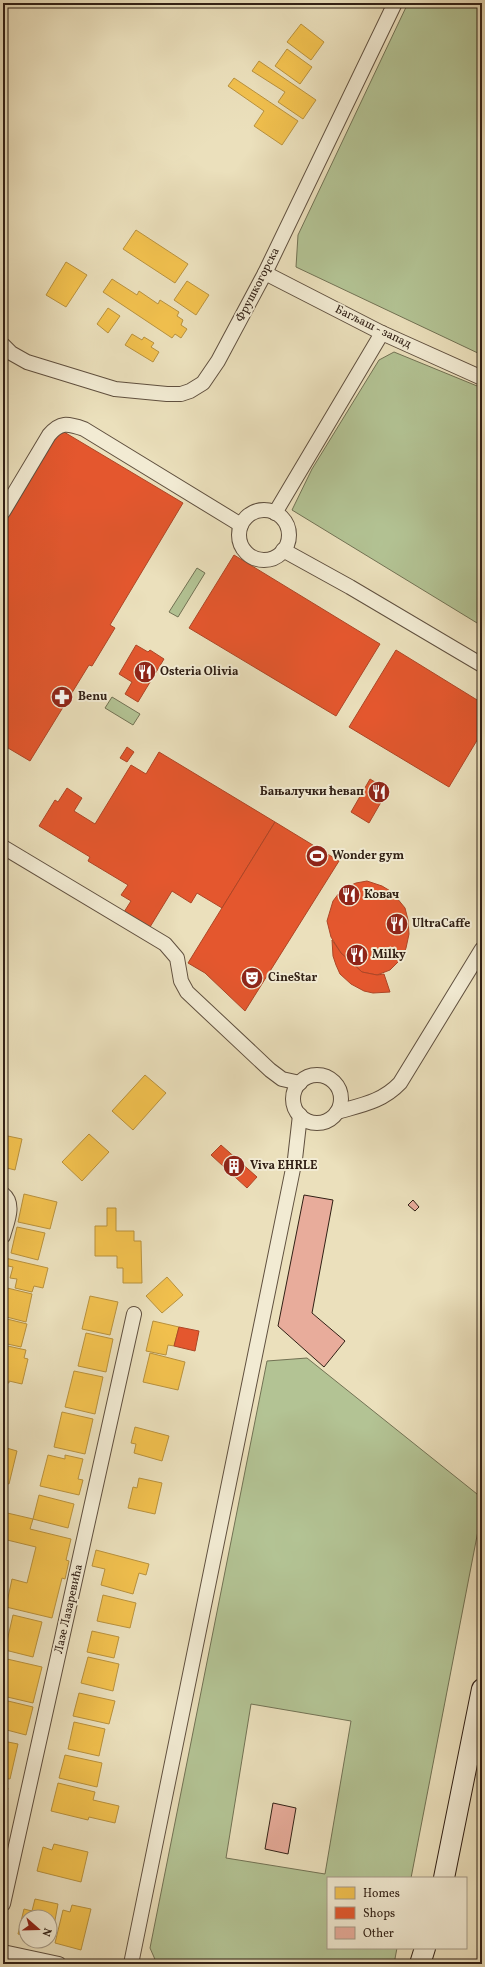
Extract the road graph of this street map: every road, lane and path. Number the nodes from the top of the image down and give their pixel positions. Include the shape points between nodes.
1 (395, 3) edge
2 (265, 273) junction
3 (382, 333) junction
4 (6, 351) edge
5 (482, 378) edge
6 (3, 512) edge
7 (275, 513) junction
8 (241, 525) junction
9 (284, 550) junction
10 (482, 665) edge
11 (3, 847) edge
12 (482, 949) edge
13 (270, 1070) junction
14 (300, 1083) junction
15 (341, 1097) junction
16 (294, 1101) junction
17 (367, 1104) junction
18 (337, 1112) junction
19 (300, 1115) junction
20 (316, 1122) junction
21 (296, 1154) junction
22 (5, 1196) edge
23 (3, 1236) edge
24 (134, 1314) dead end
25 (482, 1689) edge
26 (444, 1877) edge
27 (3, 1904) edge
28 (425, 1949) edge
29 (437, 1949) edge
30 (3, 1952) edge
31 (59, 1964) edge
32 (131, 1964) edge
33 (420, 1964) edge
34 (436, 1964) edge

1 - 2 street, Фрушкогорска
2 - 3 street, Багљаш - запад
2 - 4 street, Фрушкогорска via 218,361 203,383 190,391 167,394 115,389 33,364
3 - 5 street, Багљаш - запад
3 - 7 street
6 - 8 street via 49,435 55,428 64,424 84,429
7 - 8 street via 252,513
7 - 9 street via 281,517 288,529
8 - 9 street via 239,537 248,554 267,560
9 - 10 street
11 - 13 street via 166,944 178,958 181,981 187,992
12 - 17 street via 400,1083 390,1094
13 - 14 street via 282,1079
13 - 16 street
14 - 15 street via 310,1076 322,1076 333,1081
14 - 16 street via 296,1088
15 - 17 street
15 - 18 street
16 - 19 street
17 - 18 street
18 - 20 street via 328,1120
19 - 20 street via 304,1119
19 - 21 street
20 - 21 street
21 - 32 street
22 - 23 street via 9,1211
24 - 27 street, Лазе Лазаревића
25 - 26 main road
28 - 33 main road
29 - 34 main road
30 - 31 street

